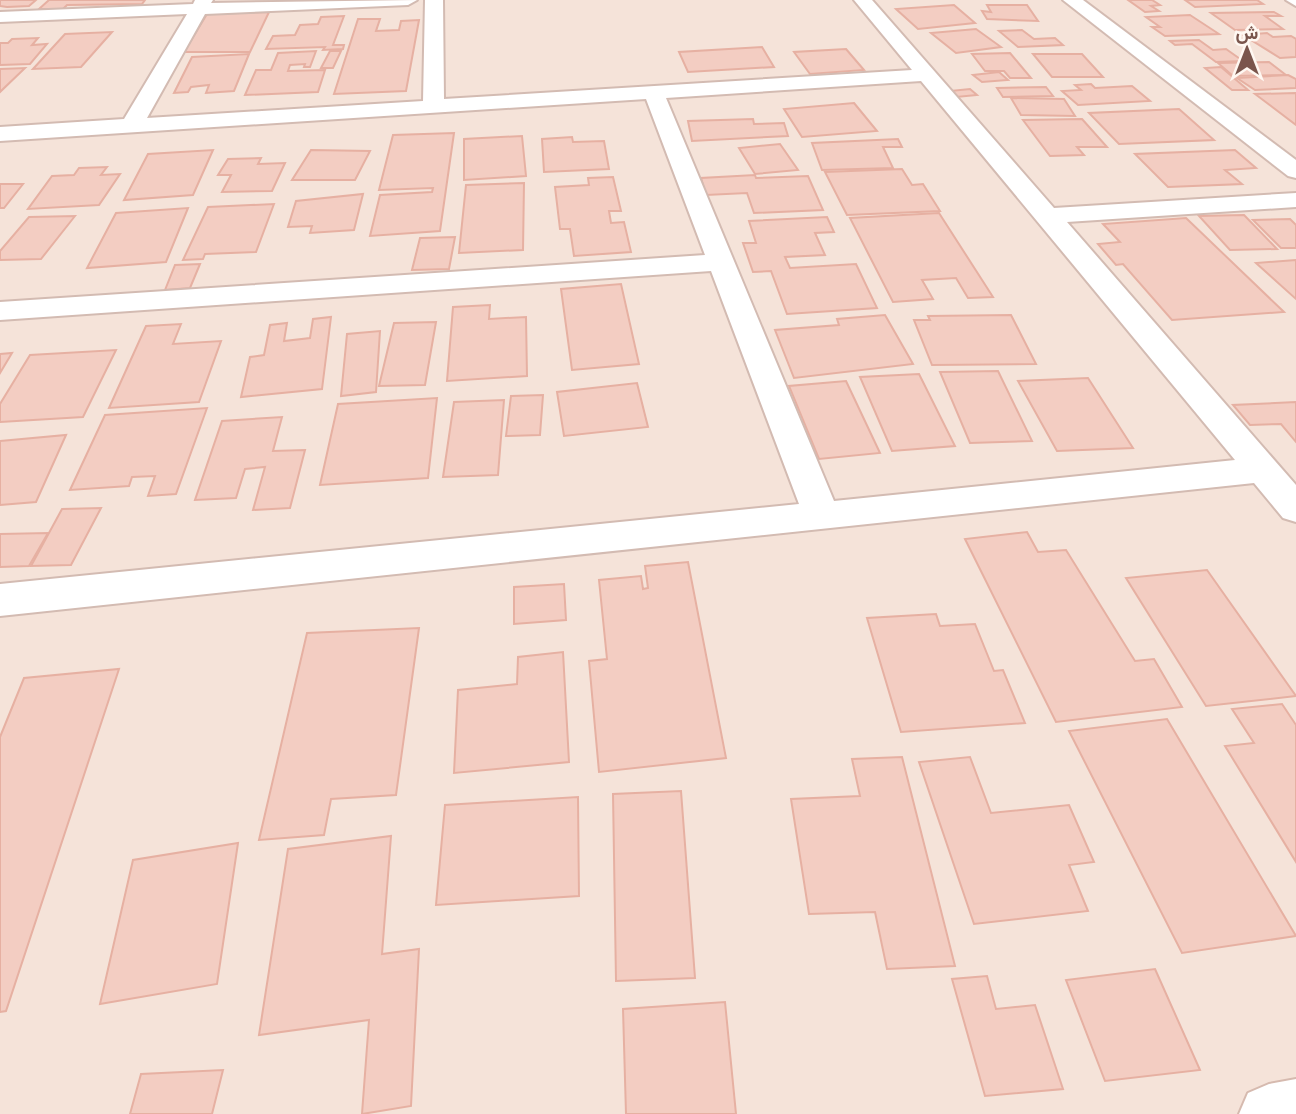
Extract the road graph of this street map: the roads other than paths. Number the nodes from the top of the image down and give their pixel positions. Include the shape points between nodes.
1 (408, 0) edge
2 (434, 0) edge
3 (863, 0) edge
4 (1072, 0) edge
5 (202, 4) edge
6 (0, 17) edge
7 (927, 75) junction
8 (654, 93) junction
9 (433, 107) junction
10 (131, 127) junction
11 (0, 134) edge
12 (1296, 172) edge
13 (1296, 200) edge
14 (1047, 216) junction
15 (720, 262) junction
16 (0, 311) edge
17 (1263, 470) junction
18 (1296, 509) edge
19 (822, 515) junction
20 (0, 600) edge
21 (1296, 1110) edge
22 (1269, 1114) edge

1 - 5 street
2 - 9 street
3 - 7 street
4 - 12 street
5 - 6 street
5 - 10 street
7 - 8 street
7 - 14 street
8 - 9 street
8 - 15 street
9 - 10 street
10 - 11 street
13 - 14 street
14 - 17 street
15 - 16 street
15 - 19 street
17 - 18 street
17 - 19 street
19 - 20 street
21 - 22 street

